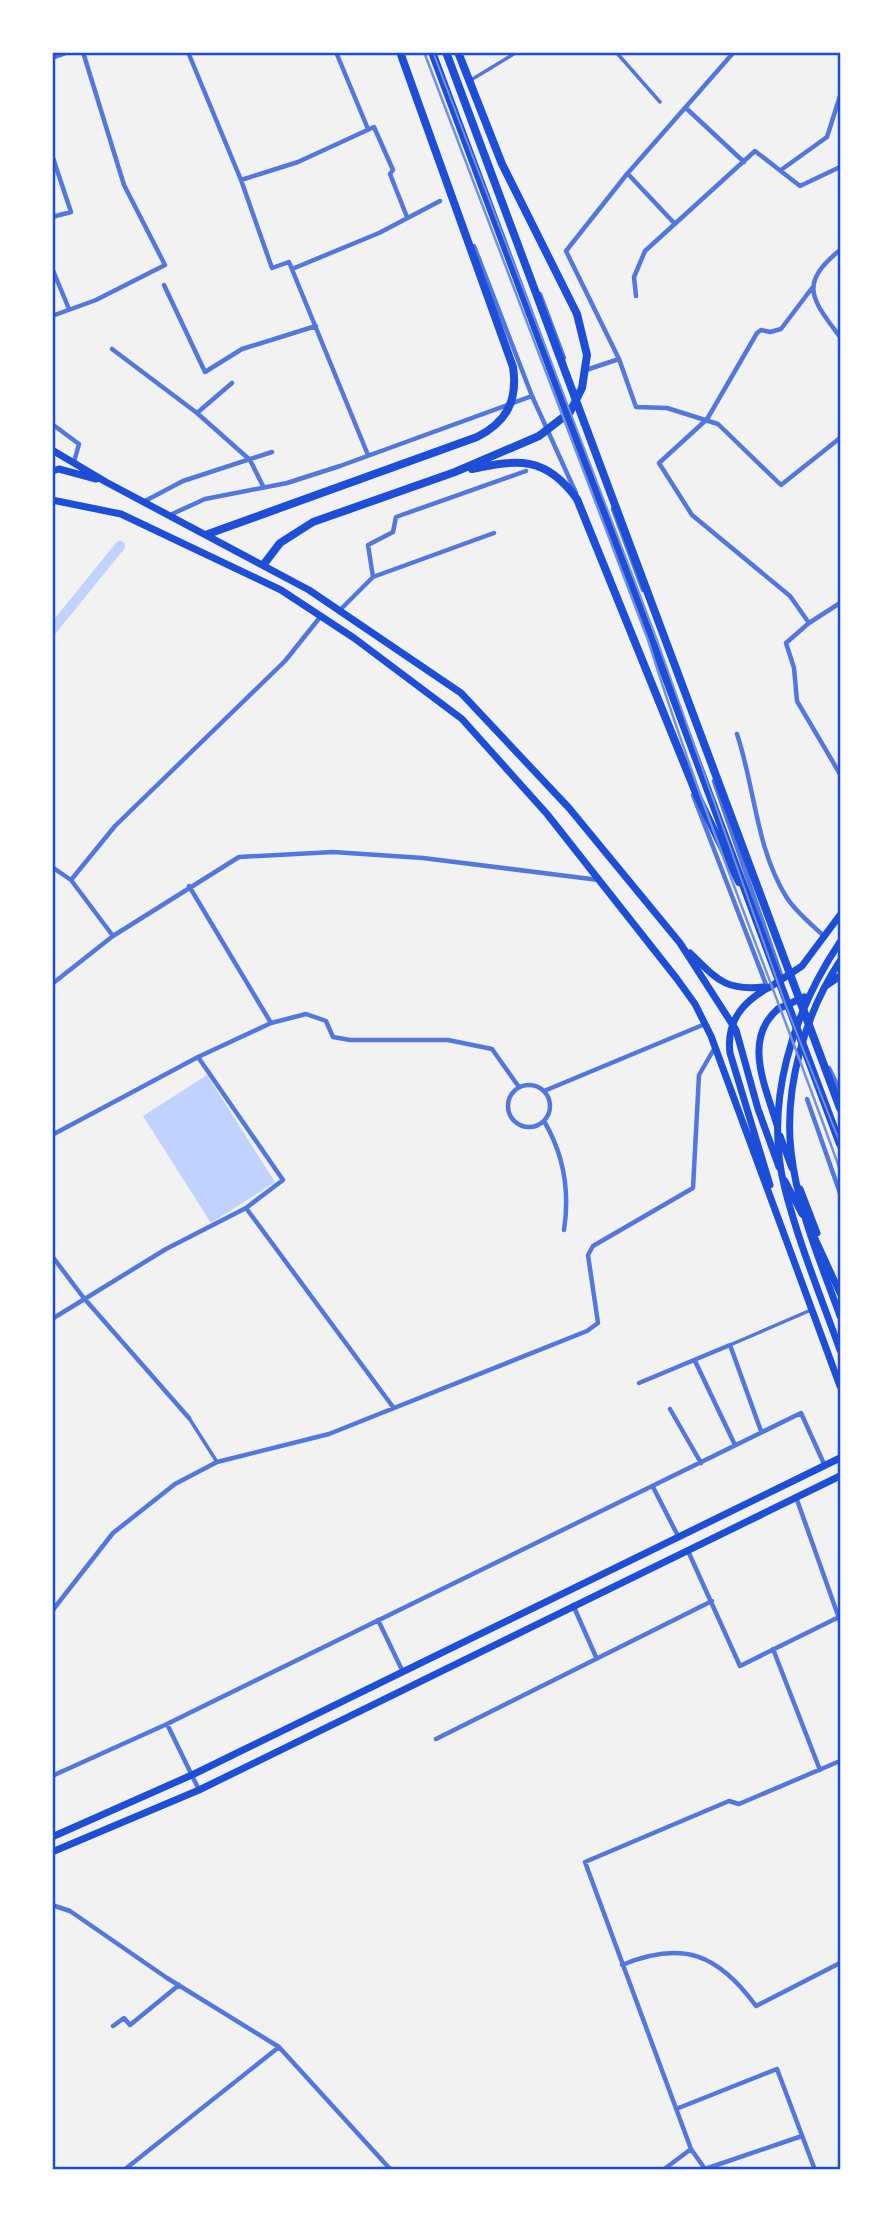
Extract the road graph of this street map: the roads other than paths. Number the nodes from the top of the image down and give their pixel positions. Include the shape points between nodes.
1 (69, 52) edge
2 (83, 52) edge
3 (188, 52) edge
4 (337, 52) edge
5 (400, 52) edge
6 (432, 52) edge
7 (445, 52) edge
8 (458, 52) edge
9 (517, 52) edge
10 (616, 52) edge
11 (734, 52) edge
12 (52, 58) edge
13 (471, 80) dead end
14 (841, 96) edge
15 (660, 102) dead end
16 (687, 109) junction
17 (424, 119) dead end
18 (368, 129) junction
19 (52, 155) edge
20 (744, 162) junction
21 (841, 167) edge
22 (780, 170) junction
23 (627, 174) junction
24 (241, 180) junction
25 (440, 201) dead end
26 (52, 217) edge
27 (407, 217) junction
28 (675, 224) junction
29 (841, 250) edge
30 (52, 268) edge
31 (292, 269) junction
32 (164, 285) dead end
33 (812, 288) junction
34 (636, 296) dead end
35 (69, 310) junction
36 (52, 316) edge
37 (316, 326) junction
38 (841, 337) edge
39 (112, 349) dead end
40 (619, 359) junction
41 (586, 370) dead end
42 (232, 383) dead end
43 (532, 396) junction
44 (197, 414) junction
45 (706, 421) junction
46 (52, 424) edge
47 (841, 438) edge
48 (52, 450) edge
49 (272, 452) dead end
50 (369, 455) junction
51 (250, 460) junction
52 (74, 463) junction
53 (52, 471) edge
54 (526, 471) dead end
55 (455, 472) junction
56 (106, 482) junction
57 (263, 486) junction
58 (52, 500) edge
59 (145, 502) junction
60 (170, 515) junction
61 (494, 533) dead end
62 (208, 534) junction
63 (264, 564) junction
64 (373, 577) junction
65 (841, 603) edge
66 (340, 610) junction
67 (321, 615) junction
68 (810, 623) junction
69 (737, 734) dead end
70 (841, 774) edge
71 (52, 867) edge
72 (71, 880) junction
73 (600, 880) junction
74 (189, 886) junction
75 (746, 892) junction
76 (841, 915) edge
77 (113, 936) junction
78 (825, 937) junction
79 (841, 942) edge
80 (680, 943) junction
81 (841, 961) edge
82 (841, 976) edge
83 (782, 981) junction
84 (52, 984) edge
85 (769, 987) junction
86 (796, 1001) junction
87 (732, 1022) junction
88 (271, 1023) junction
89 (706, 1024) junction
90 (714, 1049) junction
91 (198, 1057) junction
92 (519, 1087) junction
93 (544, 1091) junction
94 (841, 1091) edge
95 (807, 1099) dead end
96 (841, 1108) edge
97 (544, 1121) junction
98 (52, 1135) edge
99 (841, 1144) edge
100 (841, 1193) edge
101 (773, 1203) junction
102 (246, 1208) junction
103 (564, 1230) dead end
104 (52, 1256) edge
105 (830, 1265) junction
106 (841, 1293) edge
107 (83, 1297) junction
108 (813, 1309) junction
109 (841, 1316) edge
110 (52, 1319) edge
111 (730, 1345) junction
112 (841, 1350) edge
113 (695, 1361) junction
114 (639, 1383) dead end
115 (841, 1386) edge
116 (394, 1408) junction
117 (670, 1409) dead end
118 (189, 1418) joint
119 (761, 1432) junction
120 (735, 1445) junction
121 (841, 1458) edge
122 (216, 1462) junction
123 (701, 1463) junction
124 (825, 1466) junction
125 (841, 1476) edge
126 (653, 1487) junction
127 (796, 1497) junction
128 (678, 1536) junction
129 (687, 1550) junction
130 (712, 1601) junction
131 (573, 1605) junction
132 (52, 1611) edge
133 (840, 1619) edge
134 (377, 1620) junction
135 (773, 1649) junction
136 (596, 1657) junction
137 (403, 1672) junction
138 (167, 1724) junction
139 (436, 1740) dead end
140 (841, 1761) edge
141 (820, 1770) junction
142 (192, 1775) junction
143 (52, 1776) edge
144 (199, 1790) junction
145 (52, 1837) edge
146 (52, 1852) edge
147 (52, 1905) edge
148 (841, 1963) edge
149 (622, 1965) junction
150 (178, 1985) junction
151 (113, 2026) dead end
152 (279, 2047) junction
153 (676, 2109) junction
154 (802, 2136) junction
155 (691, 2149) junction
156 (124, 2169) edge
157 (391, 2169) edge
158 (663, 2169) edge
159 (815, 2169) edge

1 - 12 street
2 - 35 street via 124,185 165,265
3 - 24 street
4 - 18 street
5 - 62 highway via 513,367 516,386 510,407 501,422 477,438
6 - 75 highway
7 - 83 street via 555,331 627,552 670,654
7 - 96 highway
8 - 55 highway via 502,164 577,314 587,355 582,388 561,420 538,436
9 - 13 street
10 - 15 street
11 - 16 street
14 - 22 street via 827,137
16 - 20 street
16 - 23 street
17 - 43 street
18 - 24 street via 298,162
18 - 27 street via 374,127 389,159
19 - 26 street via 71,212
20 - 22 street via 755,150
20 - 28 street
21 - 22 street via 800,186
23 - 28 street
23 - 40 street via 566,251
24 - 31 street via 272,268 289,262
25 - 27 street
27 - 31 street
28 - 34 street via 645,251 634,277
29 - 33 street via 819,272
30 - 35 street
31 - 37 street
32 - 37 street via 205,372 242,349
33 - 38 street via 813,299
33 - 45 street via 781,329 757,333
35 - 36 street
37 - 50 street
39 - 44 street
40 - 41 street
40 - 45 street via 635,407 667,408
42 - 44 street
43 - 50 street
43 - 85 street via 567,471
44 - 51 street
45 - 47 street via 718,424 781,485
45 - 68 street via 659,463 692,515 790,596
46 - 52 street via 79,444
48 - 52 main road
49 - 51 street
50 - 57 street
51 - 57 street
51 - 59 street via 183,481
52 - 56 main road
53 - 56 main road
54 - 64 street via 396,517 393,532 368,545
55 - 63 highway via 313,522 280,543
55 - 75 highway via 496,463 527,463 555,474 577,499 703,811
56 - 59 main road
57 - 60 street via 205,499
58 - 67 main road via 121,514 146,524 271,585
59 - 60 main road
60 - 62 main road
61 - 64 street
62 - 63 main road
63 - 66 main road
64 - 66 street
65 - 68 street
66 - 80 main road via 461,693 569,808
67 - 72 street via 285,661 115,826
67 - 73 main road via 462,719
68 - 70 street via 786,643 797,701
69 - 78 street via 767,859 788,900
71 - 72 street
72 - 77 street
73 - 74 street via 333,852 239,857
73 - 89 main road via 687,992
74 - 77 street
74 - 88 street
75 - 99 highway
76 - 78 main road
77 - 84 street
78 - 83 main road via 802,966
79 - 112 main road via 796,1024 785,1067 779,1126 784,1188
80 - 85 main road via 726,985
80 - 87 main road
81 - 109 main road via 804,1041 793,1090 790,1134 800,1197
82 - 86 main road
83 - 85 main road
85 - 87 main road via 747,1001
86 - 94 street
86 - 105 main road via 778,1009 763,1026 758,1056 783,1145
87 - 101 main road via 730,1053
87 - 105 main road via 772,1150
88 - 91 street
88 - 92 street via 306,1014 326,1021 333,1037 448,1040 492,1049
89 - 90 main road
89 - 93 street
90 - 101 main road
90 - 116 street via 699,1075 693,1188 593,1246 588,1255 598,1323
91 - 98 street
91 - 102 street via 283,1180
92 - 93 street via 533,1085
92 - 97 street via 509,1100 509,1114 518,1125 532,1127
93 - 97 street via 550,1102
95 - 100 street
97 - 103 street via 558,1146 568,1195
101 - 108 main road
102 - 107 street
102 - 116 street
104 - 107 street
105 - 106 main road
107 - 110 street
107 - 118 street
108 - 111 street
108 - 115 main road
111 - 113 street
111 - 119 street
113 - 114 street
113 - 120 street
116 - 122 street via 329,1434
117 - 123 street
118 - 122 street
119 - 120 street
119 - 124 street via 801,1413
120 - 123 street
121 - 124 main road
122 - 132 street via 175,1485 113,1533
123 - 126 street
124 - 128 main road
125 - 127 main road
126 - 128 street
126 - 134 street
127 - 129 main road
127 - 133 street
128 - 137 main road
129 - 130 street
129 - 131 main road
130 - 135 street via 740,1666
130 - 136 street
131 - 136 street
131 - 144 main road
133 - 135 street
134 - 137 street
134 - 138 street
135 - 141 street
136 - 139 street
137 - 142 main road
138 - 142 street
138 - 143 street
140 - 141 street
141 - 149 street via 739,1804 729,1801 587,1859 585,1866
142 - 144 street
142 - 145 main road
144 - 146 main road
147 - 150 street via 70,1911
148 - 149 street via 756,2006 738,1982 710,1959 662,1952
149 - 153 street
150 - 151 street via 130,2025 124,2018
150 - 152 street
152 - 156 street
152 - 157 street
153 - 154 street via 777,2069
153 - 155 street
154 - 155 street via 705,2169
154 - 159 street
155 - 158 street

